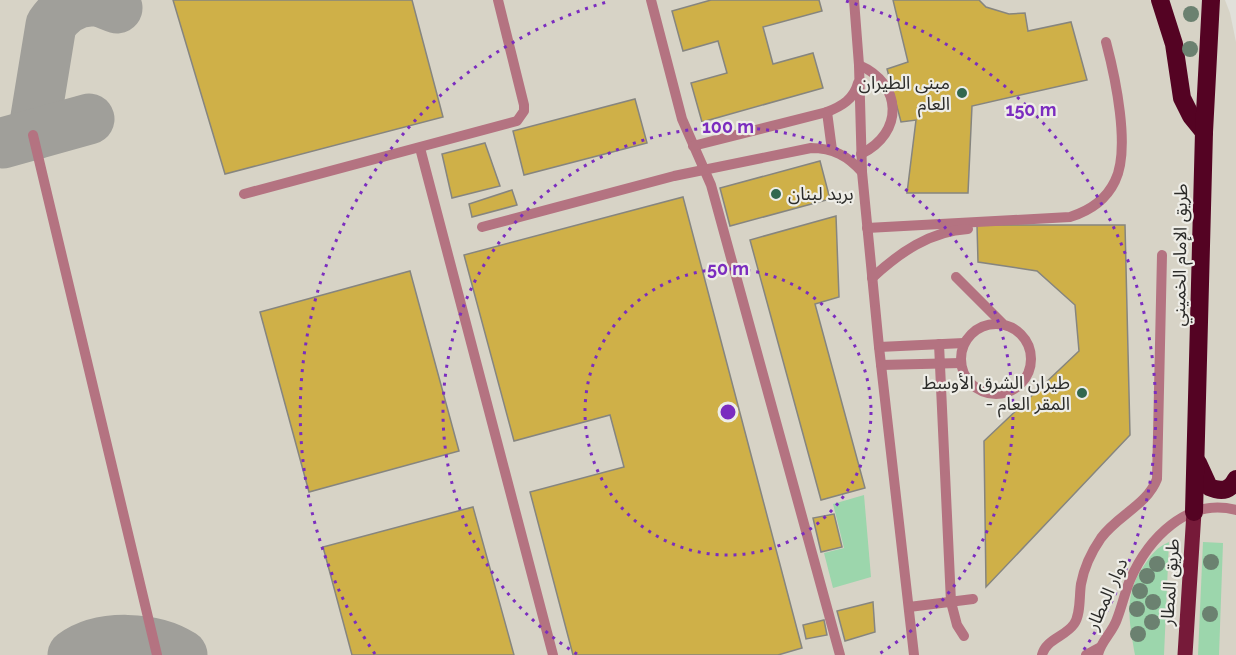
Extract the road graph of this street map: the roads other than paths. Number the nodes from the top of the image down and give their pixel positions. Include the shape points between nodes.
1 (498, 0) edge
2 (651, 0) edge
3 (854, 0) edge
4 (1160, 0) edge
5 (1211, 0) edge
6 (1106, 42) dead end
7 (859, 65) junction
8 (859, 80) junction
9 (827, 112) junction
10 (1204, 132) junction
11 (33, 135) dead end
12 (693, 146) junction
13 (420, 148) junction
14 (832, 150) junction
15 (861, 154) junction
16 (705, 171) junction
17 (862, 172) junction
18 (243, 194) dead end
19 (1054, 219) junction
20 (482, 227) dead end
21 (867, 228) junction
22 (1162, 255) dead end
23 (956, 277) dead end
24 (872, 278) junction
25 (1002, 324) junction
26 (964, 343) junction
27 (939, 344) junction
28 (879, 347) junction
29 (961, 363) junction
30 (940, 364) junction
31 (881, 365) junction
32 (1196, 459) junction
33 (1236, 479) edge
34 (1236, 510) edge
35 (1194, 512) junction
36 (973, 599) dead end
37 (951, 602) junction
38 (909, 606) junction
39 (964, 636) dead end
40 (1098, 652) edge
41 (157, 655) edge
42 (553, 655) edge
43 (840, 655) edge
44 (914, 655) edge
45 (1042, 655) edge
46 (1086, 655) edge
47 (1185, 655) edge

1 - 13 lane via 524,105 521,117 512,123
2 - 12 lane via 682,119
3 - 7 lane
4 - 10 highway via 1174,44 1182,98
5 - 10 highway, طريق الإمام الخميني
6 - 19 lane via 1120,116 1120,165 1116,180 1091,208 1070,218
7 - 8 lane
7 - 15 lane via 881,79 890,96 892,115 882,139
8 - 9 lane via 852,97
8 - 15 lane
9 - 12 lane
9 - 14 lane
10 - 32 highway, طريق الإمام الخميني
11 - 41 lane
12 - 16 lane
13 - 18 lane
13 - 42 lane
14 - 16 lane via 811,148
14 - 17 lane via 844,155
15 - 17 lane
16 - 20 lane
16 - 43 lane
17 - 21 lane
19 - 21 lane
19 - 24 lane via 937,235 891,260
21 - 24 lane
22 - 45 lane via 1157,478 1146,498 1117,519 1101,537 1082,581 1077,619 1069,631 1049,643
23 - 25 lane
24 - 28 lane
25 - 26 lane via 980,327
25 - 29 lane via 1013,327 1029,345 1031,369 1021,384 1005,393 982,391 964,374
26 - 27 lane
26 - 29 lane
27 - 28 lane
27 - 30 lane
28 - 31 lane
29 - 30 lane
30 - 31 lane
30 - 37 lane
31 - 38 lane
32 - 33 highway via 1209,487 1225,490
32 - 35 highway, طريق الإمام الخميني
34 - 35 lane, دوار المطار via 1211,508
35 - 40 lane, دوار المطار via 1166,528 1145,552 1130,579 1117,620
35 - 47 main road, طريق المطار
36 - 37 lane
37 - 38 lane
37 - 39 lane
38 - 44 lane
40 - 46 lane, دوار المطار

